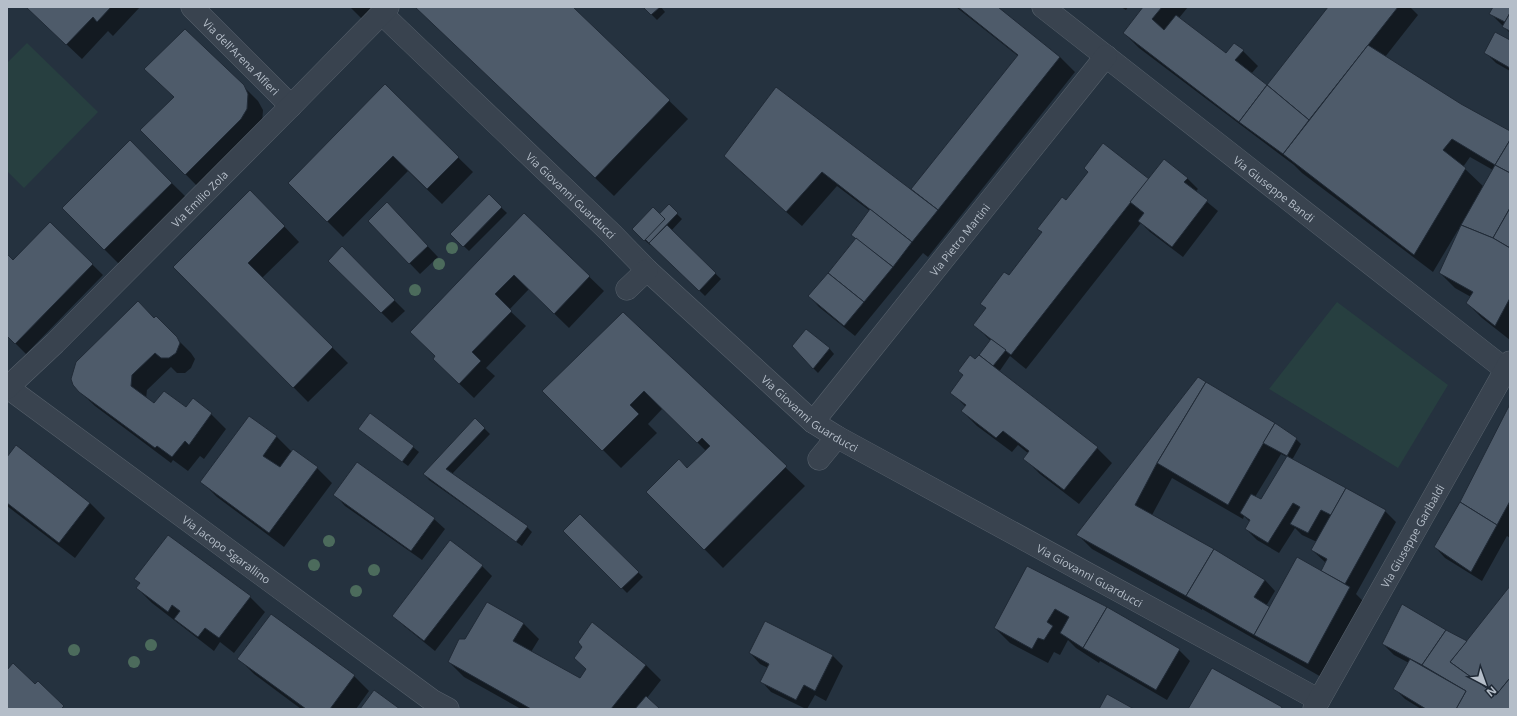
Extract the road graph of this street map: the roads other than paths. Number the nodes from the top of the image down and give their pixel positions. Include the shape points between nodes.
1 (192, 7) edge
2 (1043, 7) edge
3 (385, 11) edge
4 (1106, 56) junction
5 (291, 106) junction
6 (647, 270) junction
7 (627, 289) dead end
8 (1508, 366) edge
9 (7, 387) edge
10 (813, 422) junction
11 (837, 437) junction
12 (819, 459) dead end
13 (1317, 705) edge
14 (448, 709) edge

1 - 5 street, Via dell'Arena Alfieri
2 - 4 street, Via Giuseppe Bandi
3 - 5 street, Via Emilio Zola
3 - 6 street, Via Giovanni Guarducci
4 - 8 street, Via Giuseppe Bandi
4 - 10 street, Via Pietro Martini
5 - 9 street, Via Emilio Zola
6 - 7 street
6 - 10 street, Via Giovanni Guarducci
8 - 13 street, Via Giuseppe Garibaldi
9 - 14 street, Via Jacopo Sgarallino via 433,701
10 - 11 street, Via Giovanni Guarducci
11 - 12 street
11 - 13 street, Via Giovanni Guarducci

